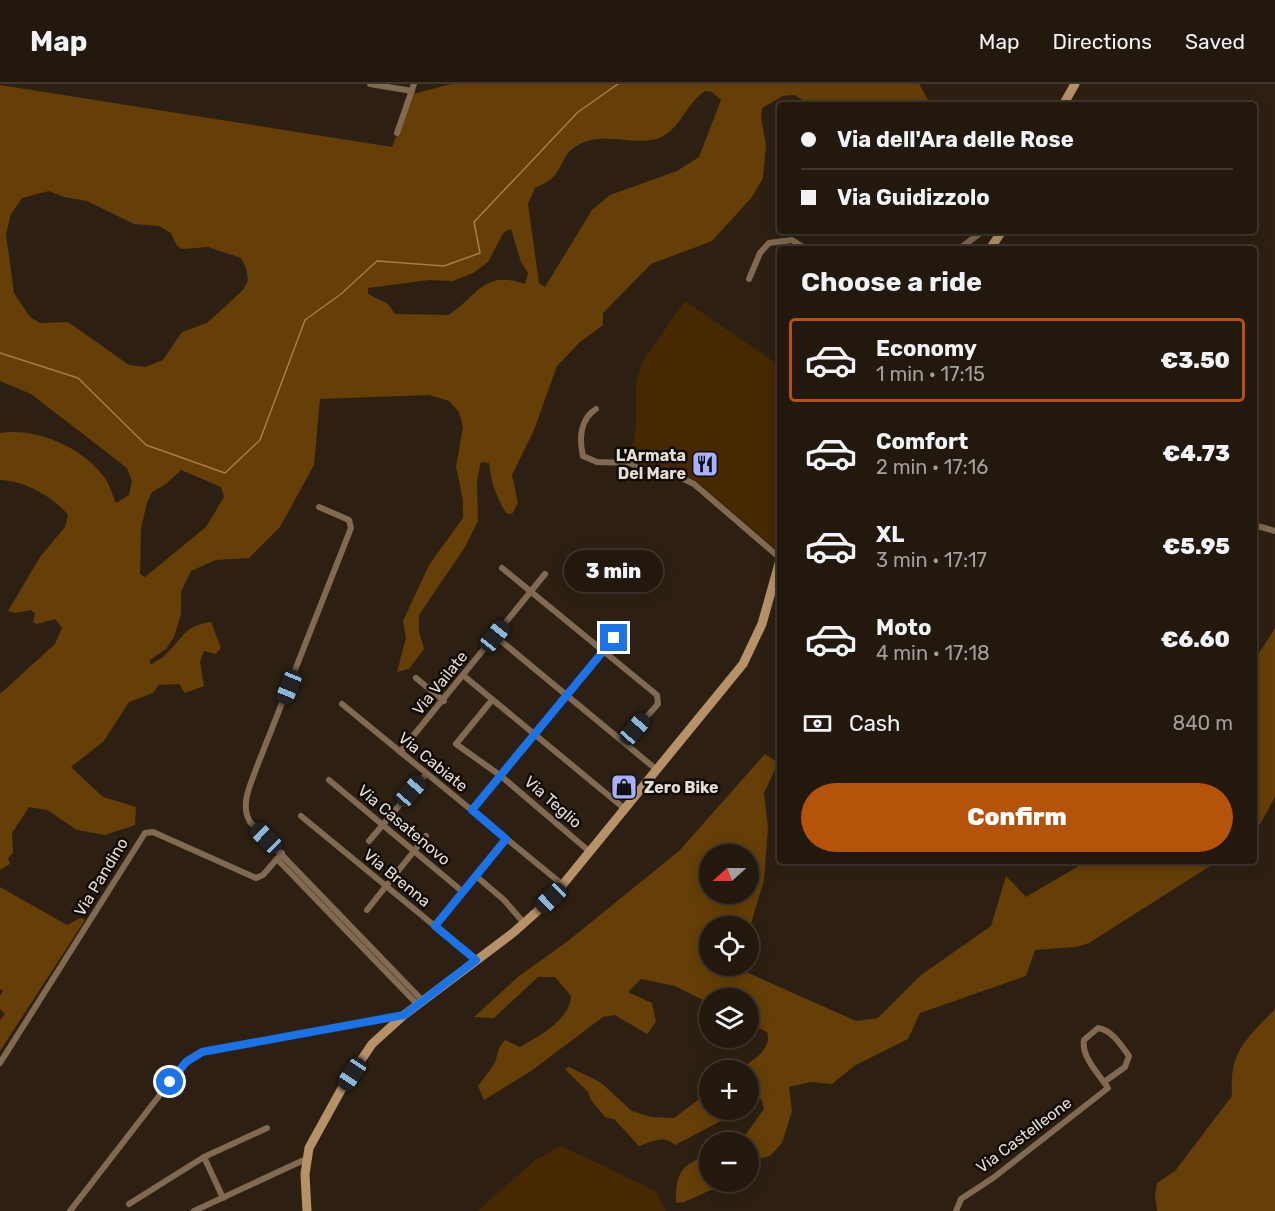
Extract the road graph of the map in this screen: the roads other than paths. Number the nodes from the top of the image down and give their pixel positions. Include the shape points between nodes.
1 (370, 84) edge
2 (1075, 84) edge
3 (413, 87) edge
4 (1065, 102) edge
5 (397, 133) dead end
6 (979, 234) edge
7 (801, 246) edge
8 (963, 246) edge
9 (749, 279) dead end
10 (596, 409) dead end
11 (319, 507) dead end
12 (1257, 526) edge
13 (1275, 531) edge
14 (777, 556) edge
15 (502, 568) dead end
16 (545, 574) dead end
17 (530, 592) junction
18 (776, 592) edge
19 (495, 636) junction
20 (614, 638) dead end
21 (602, 652) junction
22 (464, 676) junction
23 (416, 678) dead end
24 (567, 695) junction
25 (492, 700) junction
26 (444, 701) junction
27 (342, 704) dead end
28 (534, 735) junction
29 (624, 742) junction
30 (400, 752) junction
31 (657, 770) junction
32 (426, 774) junction
33 (501, 776) junction
34 (328, 780) dead end
35 (625, 809) junction
36 (472, 810) junction
37 (301, 816) dead end
38 (382, 825) junction
39 (426, 836) dead end
40 (506, 839) junction
41 (369, 842) dead end
42 (415, 852) junction
43 (590, 852) junction
44 (280, 856) junction
45 (476, 876) junction
46 (563, 885) junction
47 (386, 886) junction
48 (463, 892) junction
49 (367, 910) dead end
50 (524, 923) junction
51 (435, 926) junction
52 (476, 960) junction
53 (420, 1002) junction
54 (404, 1015) junction
55 (0, 1063) edge
56 (1104, 1082) junction
57 (267, 1128) dead end
58 (204, 1157) junction
59 (306, 1159) junction
60 (223, 1198) junction
61 (129, 1204) dead end
62 (70, 1211) edge
63 (194, 1211) edge
64 (307, 1211) edge
65 (956, 1211) edge

1 - 3 street
2 - 4 street
3 - 5 street
6 - 8 street
7 - 9 street via 792,240 769,243 760,253
10 - 14 street via 586,418 582,429 583,456 597,462 631,463 642,472 678,476 694,484
11 - 44 street via 349,520 351,528 245,804 250,822
12 - 13 street
15 - 17 street
16 - 17 street, Via Vailate
17 - 19 street, Via Vailate
17 - 21 street
18 - 31 street via 743,664
19 - 22 street, Via Vailate
19 - 24 street
20 - 21 street
21 - 24 street
21 - 29 street via 659,699
22 - 25 street
22 - 26 street, Via Vailate
23 - 26 street
24 - 28 street
24 - 29 street
25 - 28 street
25 - 33 street, Via Teglio via 456,744
26 - 30 street, Via Vailate
27 - 30 street, Via Cabiate
28 - 33 street
28 - 35 street
29 - 31 street
30 - 32 street, Via Cabiate
31 - 35 street
32 - 36 street, Via Cabiate
32 - 38 street
33 - 36 street
33 - 43 street, Via Teglio
34 - 38 street, Via Casatenovo
35 - 43 street
36 - 40 street, Via Cabiate
37 - 47 street, Via Brenna
38 - 41 street
38 - 42 street, Via Casatenovo
39 - 42 street
40 - 45 street
40 - 46 street, Via Cabiate
42 - 47 street
42 - 48 street, Via Casatenovo
43 - 46 street
44 - 53 street
44 - 55 street, Via Pandino via 256,878 153,832 145,832
45 - 48 street
45 - 50 street
46 - 50 street
47 - 49 street
47 - 51 street, Via Brenna
48 - 51 street
50 - 52 street
51 - 52 street, Via Brenna
52 - 53 street
53 - 54 street
54 - 59 street via 372,1044 314,1137
54 - 62 street via 195,1055 183,1065
56 - 56 street, Via Castelleone via 1083,1047 1084,1040 1098,1028 1112,1035 1129,1056 1125,1067
56 - 65 street, Via Castelleone via 1108,1088 961,1199
57 - 58 street
58 - 60 street
58 - 61 street
59 - 60 street
59 - 64 street
60 - 63 street

